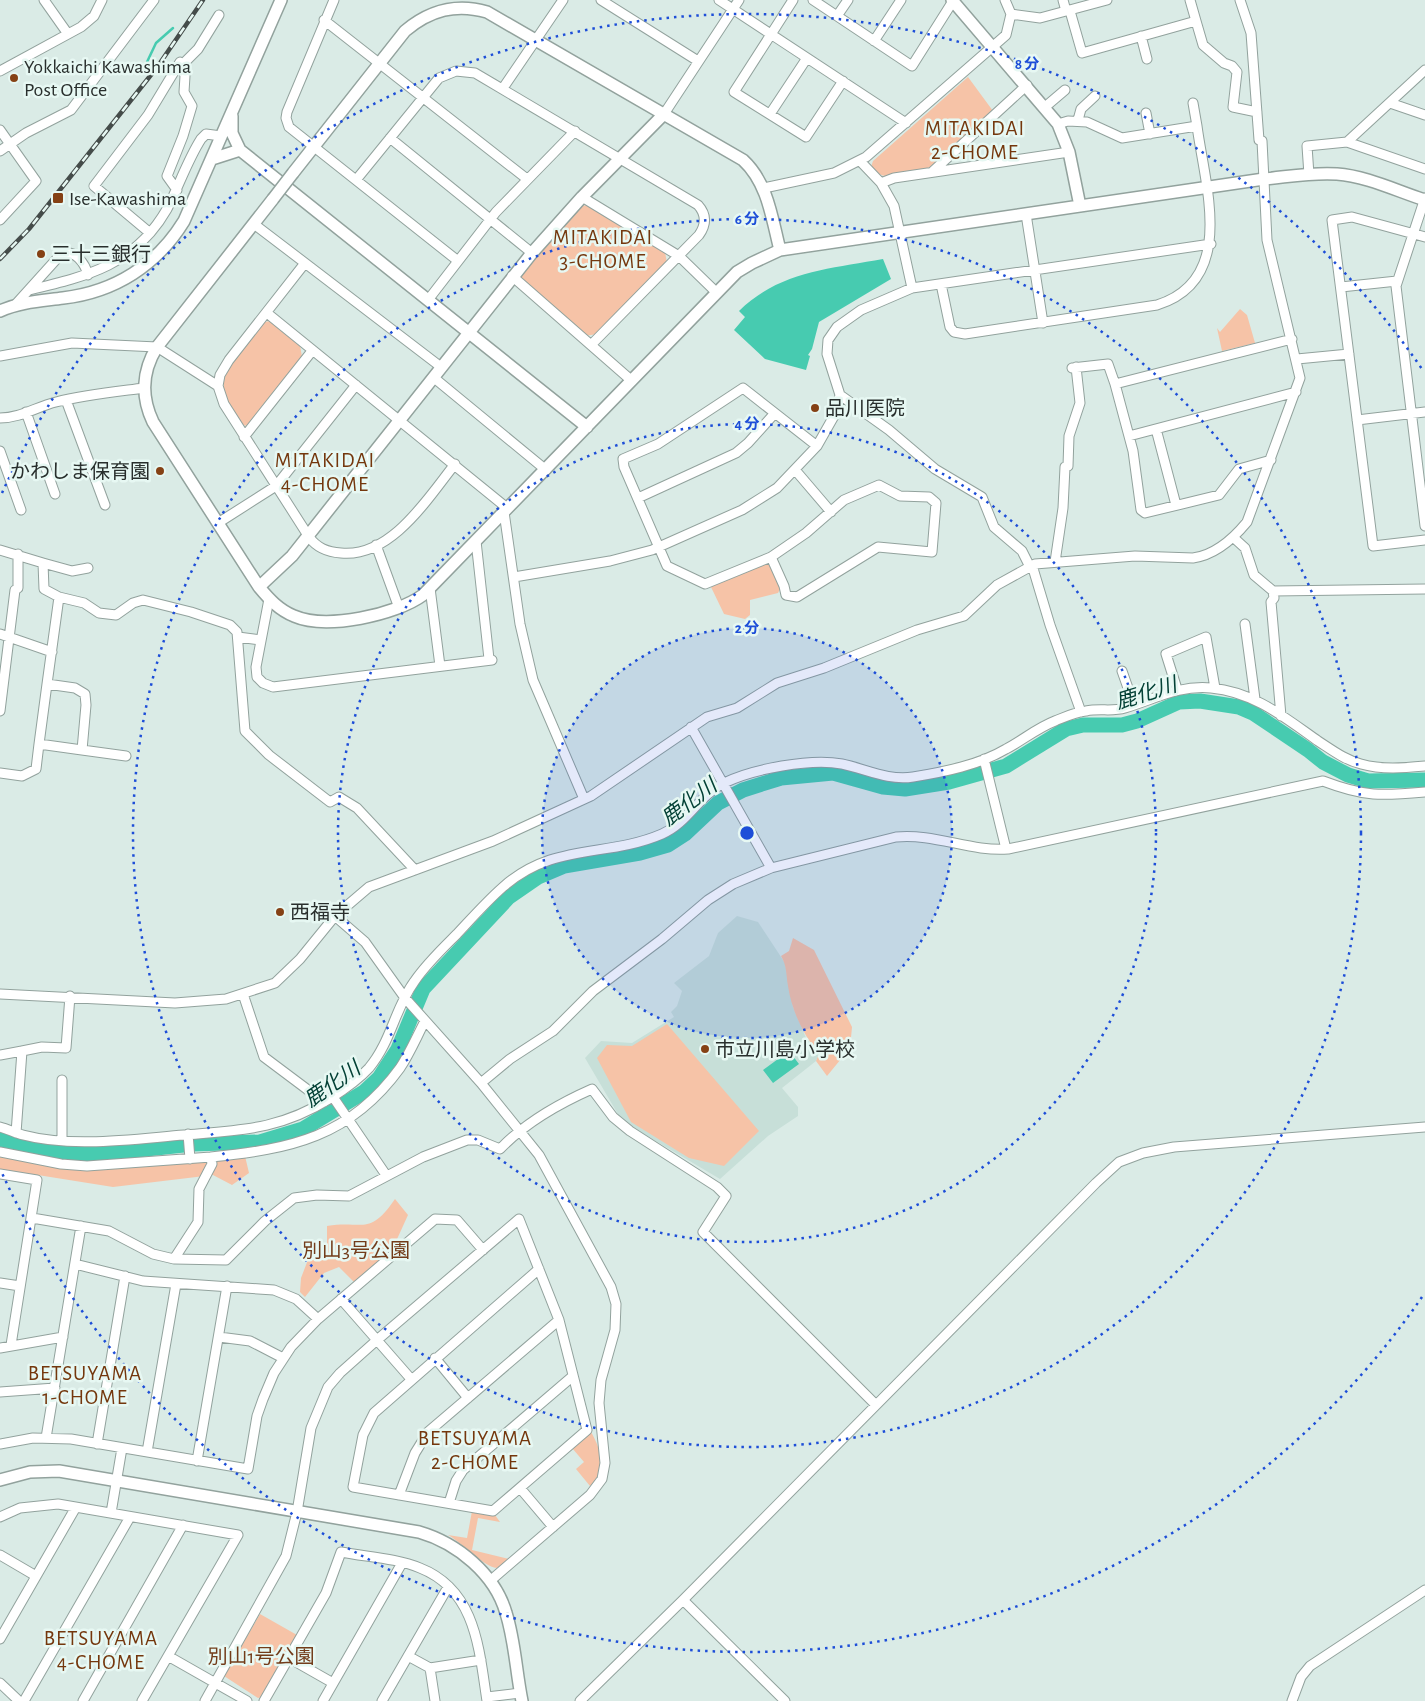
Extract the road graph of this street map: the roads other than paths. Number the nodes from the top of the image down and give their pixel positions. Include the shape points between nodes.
1 (44, 0) edge
2 (102, 0) edge
3 (154, 0) edge
4 (281, 0) edge
5 (334, 0) edge
6 (563, 0) edge
7 (601, 0) edge
8 (719, 0) edge
9 (738, 0) edge
10 (794, 0) edge
11 (813, 0) edge
12 (848, 0) edge
13 (901, 0) edge
14 (1005, 0) edge
15 (1063, 0) edge
16 (1107, 0) edge
17 (1190, 0) edge
18 (1240, 0) edge
19 (953, 1) edge
20 (483, 5) edge
21 (732, 9) junction
22 (1068, 11) junction
23 (1011, 14) junction
24 (219, 15) dead end
25 (837, 16) junction
26 (324, 20) junction
27 (1196, 21) junction
28 (68, 34) junction
29 (771, 34) junction
30 (1141, 36) junction
31 (535, 39) junction
32 (874, 41) junction
33 (993, 47) junction
34 (807, 58) junction
35 (1147, 59) dead end
36 (698, 61) junction
37 (380, 64) junction
38 (181, 66) junction
39 (1425, 70) edge
40 (0, 71) edge
41 (843, 81) junction
42 (1027, 85) junction
43 (502, 88) junction
44 (1065, 90) dead end
45 (1095, 96) dead end
46 (423, 97) junction
47 (1390, 102) junction
48 (1193, 103) dead end
49 (1045, 107) junction
50 (232, 112) junction
51 (1257, 112) junction
52 (1146, 113) dead end
53 (664, 114) junction
54 (770, 114) junction
55 (1425, 115) edge
56 (1078, 120) junction
57 (906, 123) junction
58 (1058, 124) junction
59 (1197, 126) junction
60 (0, 130) edge
61 (575, 131) junction
62 (1150, 134) junction
63 (221, 136) junction
64 (390, 138) junction
65 (1347, 142) junction
66 (11, 145) junction
67 (313, 148) junction
68 (240, 150) junction
69 (0, 151) edge
70 (1069, 152) junction
71 (620, 158) junction
72 (212, 159) junction
73 (860, 161) junction
74 (1425, 169) edge
75 (932, 172) junction
76 (1309, 175) junction
77 (527, 179) junction
78 (1264, 179) junction
79 (356, 180) junction
80 (881, 183) junction
81 (764, 188) junction
82 (1206, 188) junction
83 (177, 190) junction
84 (582, 197) junction
85 (1425, 199) edge
86 (1080, 206) junction
87 (1026, 214) junction
88 (491, 219) junction
89 (0, 220) edge
90 (254, 224) junction
91 (901, 232) junction
92 (150, 233) junction
93 (1413, 234) junction
94 (1425, 237) edge
95 (1211, 244) junction
96 (780, 250) junction
97 (532, 253) junction
98 (679, 256) junction
99 (458, 261) junction
100 (305, 263) junction
101 (1035, 270) junction
102 (88, 275) junction
103 (512, 276) junction
104 (1397, 280) junction
105 (941, 284) junction
106 (1341, 287) junction
107 (912, 288) junction
108 (29, 290) junction
109 (716, 293) junction
110 (428, 300) junction
111 (16, 304) junction
112 (0, 311) edge
113 (267, 313) junction
114 (1044, 323) junction
115 (469, 333) junction
116 (1292, 339) junction
117 (591, 345) junction
118 (157, 348) junction
119 (312, 351) junction
120 (1349, 354) junction
121 (0, 356) edge
122 (1296, 359) junction
123 (437, 372) junction
124 (632, 381) junction
125 (1115, 384) junction
126 (356, 385) junction
127 (218, 386) junction
128 (144, 388) junction
129 (1296, 392) junction
130 (840, 396) junction
131 (66, 400) junction
132 (26, 412) junction
133 (1425, 412) edge
134 (774, 413) junction
135 (1411, 414) junction
136 (0, 418) edge
137 (400, 420) junction
138 (1358, 420) junction
139 (587, 427) junction
140 (1156, 429) junction
141 (1129, 436) junction
142 (244, 437) junction
143 (817, 446) junction
144 (0, 451) edge
145 (1271, 460) junction
146 (455, 464) junction
147 (546, 470) junction
148 (796, 471) junction
149 (276, 486) junction
150 (55, 494) dead end
151 (638, 498) junction
152 (105, 505) dead end
153 (1176, 506) junction
154 (21, 510) dead end
155 (506, 510) junction
156 (832, 512) junction
157 (218, 523) junction
158 (1425, 526) edge
159 (309, 537) junction
160 (1234, 538) junction
161 (1425, 540) edge
162 (476, 542) junction
163 (376, 545) junction
164 (660, 547) junction
165 (0, 550) edge
166 (18, 554) junction
167 (771, 556) junction
168 (1055, 562) junction
169 (43, 563) junction
170 (1031, 566) junction
171 (88, 568) dead end
172 (514, 577) junction
173 (259, 587) junction
174 (430, 588) junction
175 (1425, 589) edge
176 (1273, 591) junction
177 (60, 597) junction
178 (269, 599) junction
179 (399, 608) junction
180 (1245, 624) dead end
181 (0, 634) edge
182 (238, 637) junction
183 (9, 638) junction
184 (261, 640) junction
185 (52, 652) junction
186 (440, 666) junction
187 (1122, 671) dead end
188 (47, 684) junction
189 (1215, 688) junction
190 (1177, 689) junction
191 (1255, 699) junction
192 (1134, 705) junction
193 (0, 711) edge
194 (1081, 712) junction
195 (1281, 716) junction
196 (691, 727) junction
197 (39, 744) junction
198 (82, 750) junction
199 (126, 756) dead end
200 (984, 760) junction
201 (1425, 766) edge
202 (0, 773) edge
203 (724, 783) junction
204 (1425, 792) edge
205 (584, 798) junction
206 (1006, 849) junction
207 (772, 868) junction
208 (415, 870) junction
209 (335, 916) junction
210 (0, 994) edge
211 (243, 994) junction
212 (70, 996) junction
213 (407, 999) junction
214 (423, 1019) junction
215 (22, 1051) junction
216 (0, 1055) edge
217 (62, 1080) dead end
218 (481, 1082) junction
219 (333, 1098) junction
220 (324, 1102) junction
221 (346, 1120) junction
222 (0, 1127) edge
223 (1425, 1127) edge
224 (519, 1130) junction
225 (16, 1133) junction
226 (188, 1135) junction
227 (62, 1139) junction
228 (0, 1152) edge
229 (211, 1157) junction
230 (190, 1158) junction
231 (0, 1174) edge
232 (386, 1175) junction
233 (32, 1218) junction
234 (81, 1226) junction
235 (483, 1250) junction
236 (174, 1259) junction
237 (75, 1264) junction
238 (539, 1269) junction
239 (125, 1276) junction
240 (0, 1283) edge
241 (176, 1284) junction
242 (20, 1286) junction
243 (227, 1286) junction
244 (342, 1299) junction
245 (318, 1319) junction
246 (559, 1320) junction
247 (63, 1337) junction
248 (219, 1337) junction
249 (377, 1340) junction
250 (11, 1345) junction
251 (0, 1348) edge
252 (283, 1358) junction
253 (435, 1358) junction
254 (573, 1376) junction
255 (411, 1379) junction
256 (55, 1388) junction
257 (0, 1392) edge
258 (468, 1398) junction
259 (876, 1405) junction
260 (46, 1438) junction
261 (0, 1444) edge
262 (98, 1444) junction
263 (122, 1448) junction
264 (147, 1452) junction
265 (197, 1461) junction
266 (0, 1480) edge
267 (116, 1481) junction
268 (520, 1488) junction
269 (399, 1495) junction
270 (448, 1503) junction
271 (76, 1507) junction
272 (297, 1512) junction
273 (111, 1513) junction
274 (0, 1517) edge
275 (130, 1517) junction
276 (183, 1525) junction
277 (553, 1527) junction
278 (0, 1555) edge
279 (402, 1563) junction
280 (36, 1576) junction
281 (490, 1581) junction
282 (448, 1587) junction
283 (1425, 1590) edge
284 (683, 1600) junction
285 (0, 1639) edge
286 (168, 1656) junction
287 (408, 1656) junction
288 (289, 1658) junction
289 (481, 1660) junction
290 (430, 1668) junction
291 (0, 1682) edge
292 (215, 1683) junction
293 (333, 1683) junction
294 (521, 1697) edge
295 (487, 1699) edge
296 (19, 1701) edge
297 (24, 1701) edge
298 (83, 1701) edge
299 (142, 1701) edge
300 (205, 1701) edge
301 (247, 1701) edge
302 (264, 1701) edge
303 (323, 1701) edge
304 (382, 1701) edge
305 (435, 1701) edge
306 (580, 1701) edge
307 (785, 1701) edge
308 (1292, 1701) edge

1 - 28 street
2 - 28 street via 94,16
3 - 66 street via 71,110
4 - 50 street
5 - 26 street
6 - 31 street
7 - 36 street
8 - 21 street
9 - 21 street
10 - 29 street
11 - 25 street
12 - 25 street
13 - 32 street
14 - 23 street
15 - 22 street
16 - 22 street
17 - 27 street
18 - 51 street via 1251,33
19 - 32 street via 912,66
19 - 33 street
20 - 31 street via 487,12
20 - 37 street via 450,8 422,18 402,35
21 - 29 street
21 - 36 street
22 - 23 street via 1040,18
22 - 30 street via 1082,53
23 - 33 street via 1006,35
24 - 38 street via 198,49
25 - 32 street
26 - 37 street
26 - 67 street via 286,118 289,127
27 - 30 street
27 - 51 street via 1203,45 1237,72 1233,107
28 - 40 street
29 - 34 street
29 - 54 street via 734,92
30 - 35 street
31 - 43 street
31 - 53 street
33 - 42 street
33 - 57 street
34 - 41 street
34 - 54 street
36 - 53 street
37 - 46 street
37 - 67 street
38 - 83 street via 184,92 192,106 167,176
38 - 92 street via 180,62 148,115 94,186
39 - 47 street
41 - 54 street via 806,138
41 - 57 street
42 - 49 street
42 - 75 street
43 - 46 street via 475,73 456,71 439,78
43 - 61 street
44 - 49 street
45 - 56 street via 1081,109
46 - 64 street
46 - 77 street
47 - 55 street
47 - 65 street
48 - 59 street
49 - 58 street
50 - 63 street
50 - 68 street via 232,132
51 - 78 street
52 - 62 street
53 - 71 street
53 - 81 street via 734,153 752,168
56 - 58 street
56 - 62 street via 1093,123 1122,138
57 - 73 street
58 - 70 street
59 - 62 street
59 - 82 street
60 - 66 street
61 - 71 street
61 - 77 street
63 - 72 street
63 - 83 street via 206,134 201,139
64 - 79 street
64 - 88 street
65 - 74 street
65 - 76 street via 1307,146
66 - 69 street
66 - 89 street via 36,181
67 - 79 street
67 - 90 street, bridge
68 - 72 street
68 - 110 street
70 - 75 street
70 - 86 street
71 - 84 street
71 - 98 street via 703,210 703,230
72 - 111 street via 184,222 169,245 146,266 94,292
73 - 80 street
73 - 81 street via 834,173
75 - 80 street
76 - 78 street
76 - 85 street via 1356,177
77 - 88 street
78 - 82 street
78 - 116 street via 1267,240
79 - 99 street
80 - 91 street via 894,206
81 - 96 street
82 - 86 street
82 - 95 street
83 - 92 street
84 - 97 street
84 - 98 street
85 - 93 street
86 - 87 street
87 - 91 street
87 - 101 street
88 - 97 street
88 - 99 street
90 - 100 street
90 - 118 street
91 - 96 street
91 - 107 street
92 - 102 street via 132,252
93 - 94 street
93 - 104 street
93 - 106 street via 1352,217 1332,220
95 - 101 street
95 - 114 street via 1198,277 1165,303
96 - 109 street via 737,272
97 - 103 street
98 - 109 street
98 - 117 street
99 - 110 street
100 - 113 street
100 - 123 street
101 - 105 street
101 - 114 street
102 - 108 street
102 - 108 street via 84,263 65,252
103 - 115 street
103 - 117 street
104 - 106 street
104 - 135 street
105 - 107 street
105 - 114 street via 947,322 954,332 965,334
106 - 120 street
107 - 130 street via 861,310 831,333 827,354
108 - 111 street
109 - 124 street
110 - 115 street
111 - 112 street
113 - 119 street
113 - 127 street via 229,360
115 - 123 street
115 - 139 street
116 - 122 street
116 - 125 street
117 - 124 street
118 - 121 street via 72,343
118 - 127 street
118 - 128 street via 147,370
119 - 126 street
119 - 142 street
120 - 122 street
120 - 138 street
122 - 129 street via 1300,378
123 - 137 street
123 - 147 street
124 - 139 street
125 - 141 street
125 - 168 street via 1108,364 1074,368 1080,403 1069,436
126 - 137 street
126 - 149 street
127 - 142 street via 224,404
128 - 131 street
128 - 157 street via 146,406 153,422
129 - 140 street
129 - 145 street
130 - 143 street via 834,416
130 - 170 street via 889,430 935,469 982,497 994,527 1022,552
131 - 132 street
131 - 152 street
132 - 136 street via 16,417
132 - 150 street
133 - 135 street
134 - 143 street
134 - 151 street via 736,452
134 - 151 street via 743,388 658,444 623,459
135 - 138 street
135 - 158 street
137 - 146 street
137 - 159 street
138 - 161 street via 1373,546
139 - 147 street
140 - 141 street
140 - 153 street
141 - 153 street via 1141,510 1145,513
142 - 149 street
143 - 148 street
144 - 154 street
145 - 153 street via 1239,469 1219,495
145 - 160 street via 1247,522
146 - 155 street
146 - 163 street via 400,530
147 - 155 street
148 - 156 street
148 - 164 street via 754,503
149 - 157 street
149 - 159 street
151 - 164 street
155 - 162 street
155 - 172 street
156 - 167 street
156 - 167 street via 844,500 879,485 900,496 929,497 936,503 932,552 878,547 797,597 786,595
157 - 173 street
159 - 163 street via 314,544 336,553 348,554
159 - 173 street
160 - 168 street via 1202,557 1135,556
160 - 176 street via 1245,548 1254,575
162 - 174 street
162 - 186 street via 491,660
163 - 179 street
164 - 167 street via 667,566 705,584
164 - 172 street via 610,561
165 - 166 street
166 - 169 street
166 - 183 street via 18,588 14,592
168 - 170 street
169 - 171 street via 72,571
169 - 177 street via 44,589
170 - 194 street
170 - 196 street via 996,586 964,616 777,683 736,708 710,715
172 - 205 street via 526,656 533,680
173 - 178 street
174 - 179 street
174 - 186 street
175 - 176 street
176 - 195 street via 1271,602
177 - 182 street via 84,603 99,613 116,615 133,603 150,601 230,625
177 - 185 street
178 - 179 street via 294,616 316,622
178 - 184 street
180 - 191 street
181 - 183 street
182 - 184 street
182 - 208 street via 245,731 269,755 330,802 339,797 357,808
183 - 185 street
183 - 193 street
184 - 186 street via 256,673 263,683 273,687
185 - 188 street
187 - 192 street
188 - 197 street
188 - 198 street via 75,688 85,694
189 - 190 street
189 - 190 street via 1206,638 1166,654
189 - 191 street
190 - 192 street
191 - 195 street
192 - 194 street via 1112,711
194 - 200 street via 1038,728
195 - 201 street via 1334,752 1357,763 1390,768
196 - 203 street
196 - 205 street via 615,782
197 - 198 street
197 - 202 street via 36,769 22,776
198 - 199 street
200 - 203 street via 905,778 886,777 835,763 810,762
200 - 206 street
203 - 207 street
203 - 213 street via 677,825 660,835 568,853 513,879 440,951 412,983
204 - 206 street via 1371,795 1323,781
205 - 208 street via 493,841
206 - 207 street via 910,836
207 - 218 street via 733,884 708,900 593,991 560,1025
208 - 209 street via 369,887
209 - 211 street via 300,959 275,983
209 - 213 street via 365,942
210 - 212 street
211 - 212 street via 214,1001 175,1003
211 - 220 street via 264,1057
212 - 215 street via 66,1048 42,1047
213 - 214 street
213 - 219 street via 384,1047 370,1066
214 - 218 street
214 - 221 street via 401,1066 381,1092
215 - 216 street
215 - 225 street
217 - 227 street
218 - 224 street
219 - 220 street
219 - 221 street
220 - 226 street via 278,1124
221 - 229 street via 288,1146
221 - 232 street
222 - 225 street
223 - 259 street via 1174,1147 1119,1162
224 - 232 street via 500,1149 478,1140 467,1140
224 - 259 street via 563,1102 592,1089 613,1117 630,1131 726,1196 703,1232
224 - 277 street via 539,1155 588,1242 616,1304 616,1330 599,1389 605,1464 602,1479 590,1495
225 - 227 street
226 - 227 street via 110,1141
226 - 230 street
228 - 230 street via 87,1166
229 - 230 street
229 - 236 street via 212,1164 199,1189 198,1222
231 - 233 street via 37,1180
232 - 236 street via 348,1196 294,1198 265,1221 226,1260
233 - 234 street
233 - 242 street
234 - 236 street via 109,1231 152,1254
234 - 237 street
235 - 238 street via 519,1219
235 - 244 street via 457,1220 435,1219
235 - 249 street
237 - 239 street
237 - 247 street
238 - 246 street
238 - 253 street
239 - 241 street
239 - 262 street
240 - 242 street
241 - 243 street
241 - 264 street
242 - 250 street
243 - 245 street via 282,1292 296,1299
243 - 248 street
244 - 245 street
244 - 249 street
245 - 252 street
246 - 254 street
246 - 258 street
247 - 250 street
247 - 256 street
248 - 252 street via 256,1343
248 - 265 street
249 - 255 street
249 - 272 street via 334,1380 318,1408 311,1428
250 - 251 street
252 - 265 street via 260,1407 249,1471
253 - 255 street
253 - 258 street
254 - 268 street via 587,1430
254 - 270 street via 463,1470
255 - 269 street via 384,1402 368,1422 360,1444 352,1489
256 - 257 street
256 - 260 street
258 - 269 street via 428,1432 418,1446
259 - 284 street
260 - 261 street
260 - 262 street
262 - 263 street
263 - 264 street
263 - 267 street
264 - 265 street
266 - 267 street via 48,1470
267 - 272 street
267 - 273 street
268 - 270 street via 493,1511
268 - 277 street
269 - 270 street
271 - 273 street
271 - 274 street via 38,1505 20,1508
271 - 280 street
272 - 281 street via 432,1536 462,1552
272 - 292 street via 283,1565
273 - 275 street
275 - 276 street
275 - 297 street
276 - 286 street via 238,1535
276 - 298 street
277 - 281 street
278 - 280 street
279 - 282 street via 419,1567
279 - 288 street via 340,1552 326,1593
279 - 293 street
280 - 285 street
281 - 294 street via 507,1614
282 - 287 street
282 - 289 street via 468,1611
283 - 308 street via 1310,1666 1301,1677
284 - 306 street
284 - 307 street
286 - 292 street
286 - 299 street
287 - 290 street
287 - 304 street
288 - 293 street
288 - 302 street
289 - 290 street
289 - 295 street
290 - 305 street
291 - 296 street
292 - 300 street
292 - 301 street
293 - 303 street
294 - 295 street

